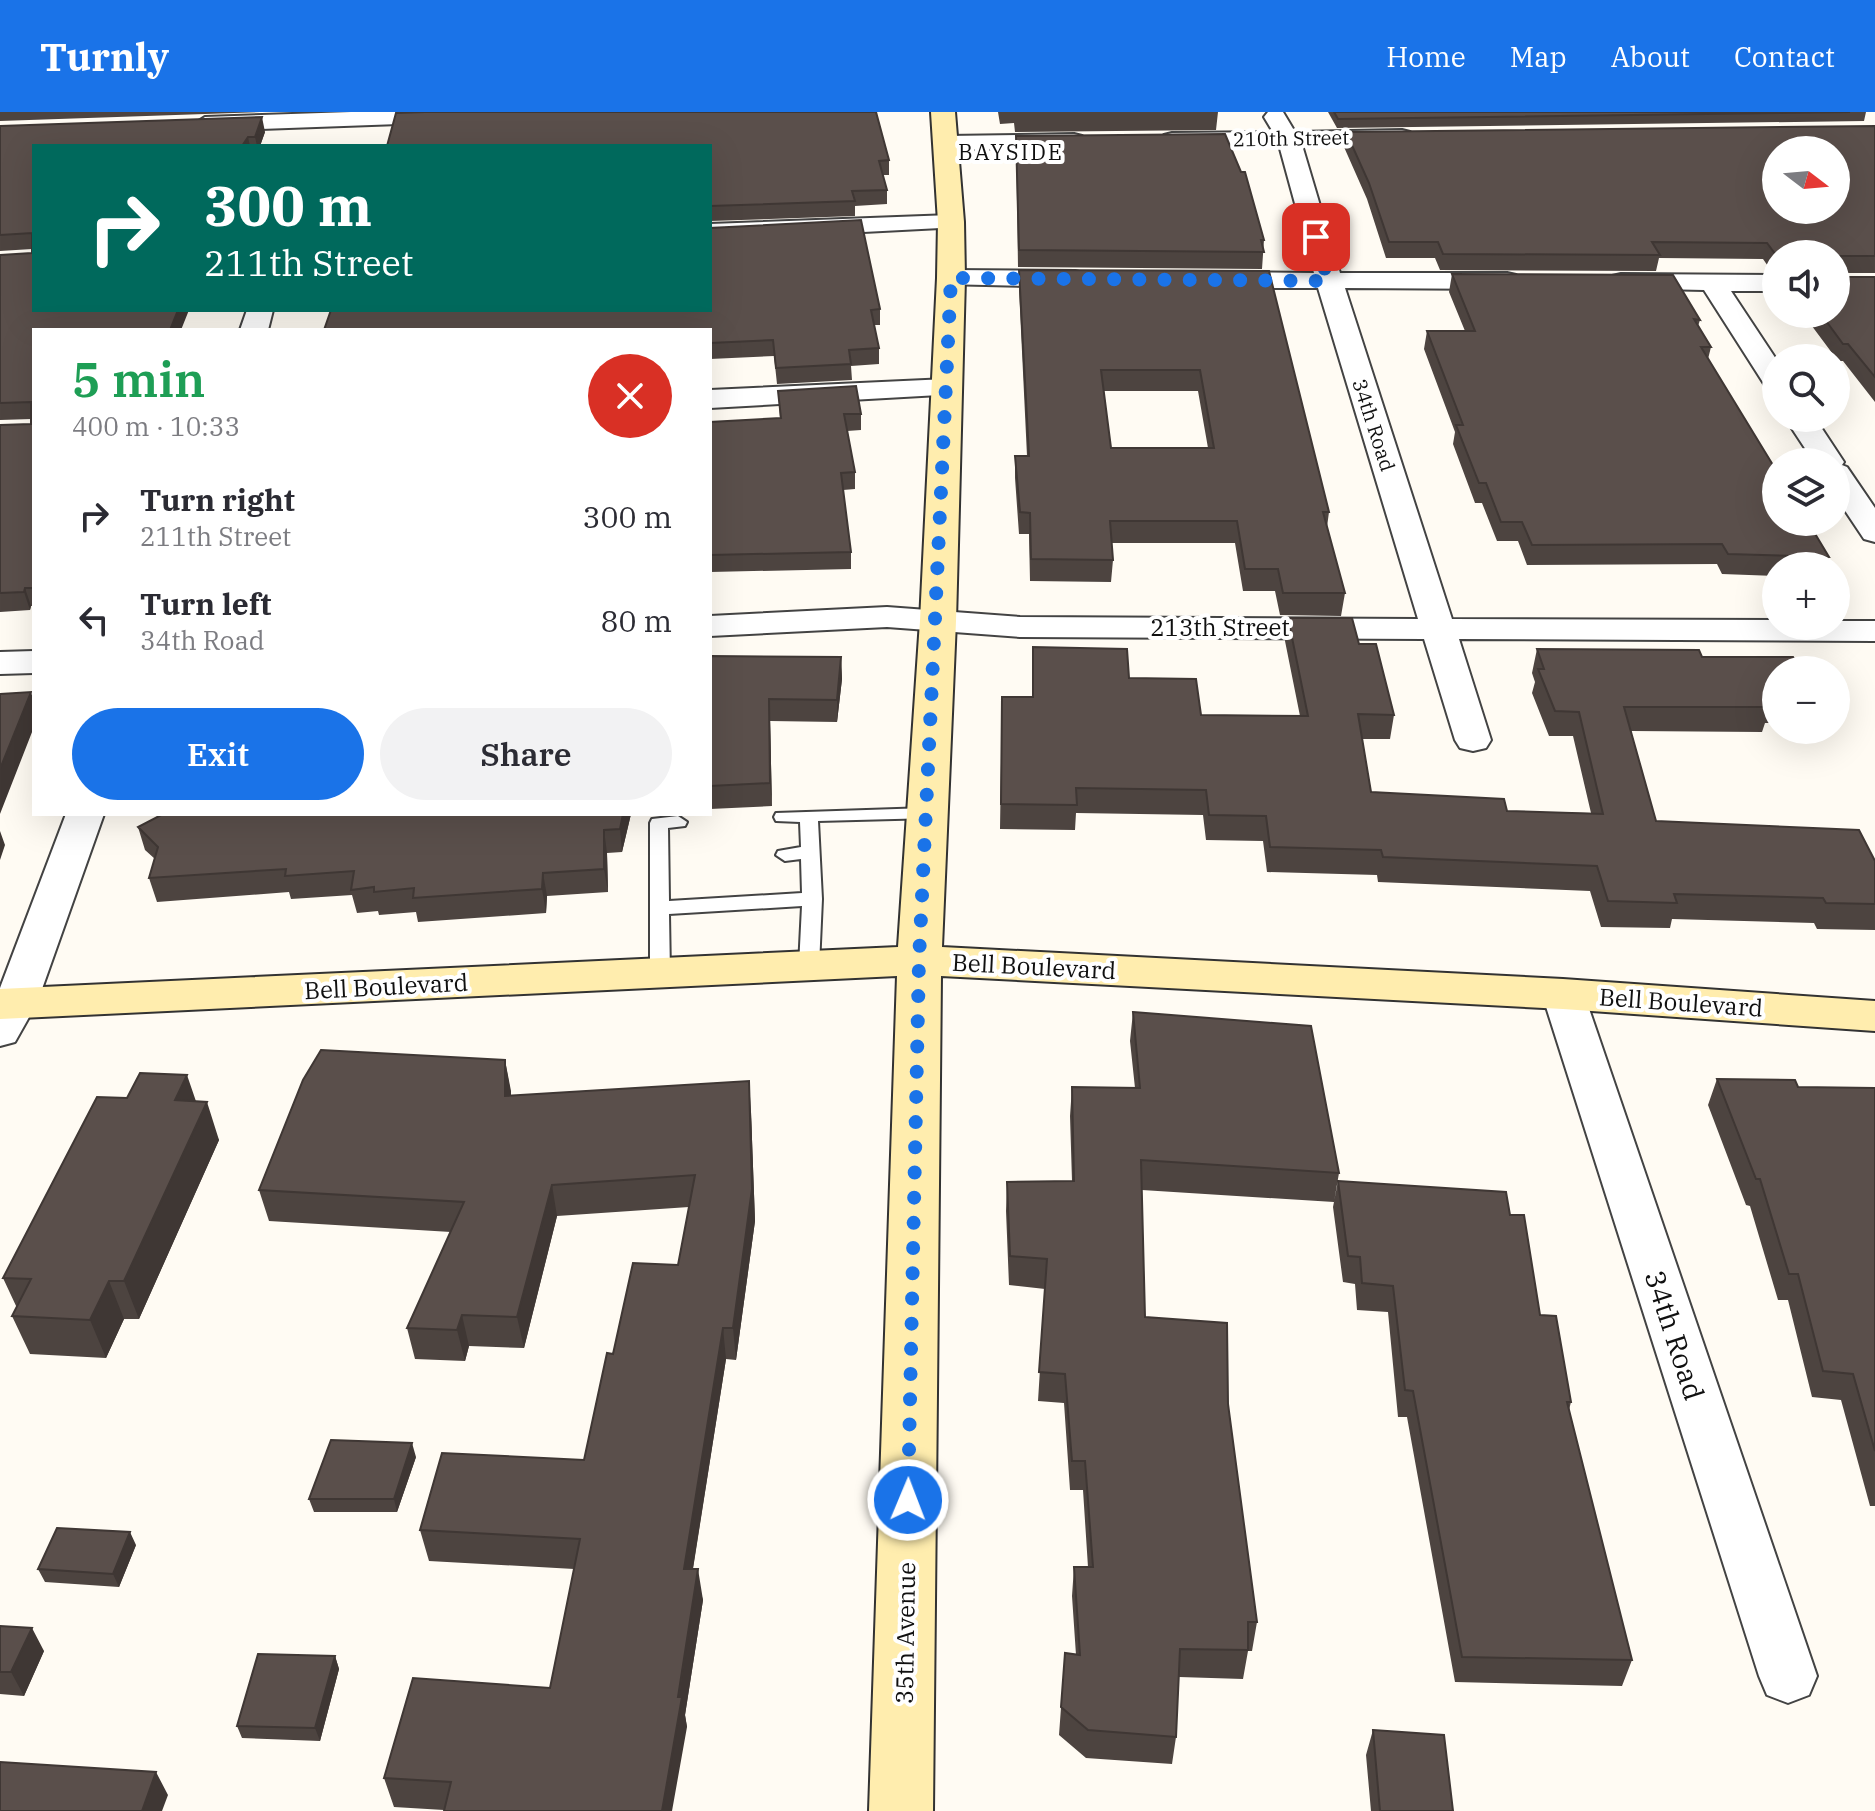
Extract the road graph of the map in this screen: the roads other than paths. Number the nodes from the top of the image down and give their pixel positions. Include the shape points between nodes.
1 (536, 112) edge
2 (1273, 112) edge
3 (326, 116) edge
4 (185, 124) edge
5 (945, 128) edge
6 (1427, 136) edge
7 (1288, 138) junction
8 (1144, 140) edge
9 (1096, 141) edge
10 (317, 144) edge
11 (951, 222) junction
12 (712, 232) edge
13 (951, 278) junction
14 (1105, 279) edge
15 (1185, 280) edge
16 (1328, 281) junction
17 (1538, 282) edge
18 (1601, 282) edge
19 (1712, 282) junction
20 (1762, 283) edge
21 (1762, 359) edge
22 (947, 388) junction
23 (712, 399) edge
24 (1850, 494) edge
25 (1875, 532) edge
26 (938, 621) junction
27 (712, 626) edge
28 (1438, 628) junction
29 (1875, 631) edge
30 (32, 662) edge
31 (0, 663) edge
32 (1473, 740) dead end
33 (927, 814) junction
34 (84, 816) edge
35 (809, 816) junction
36 (783, 817) dead end
37 (678, 822) dead end
38 (811, 852) junction
39 (785, 855) dead end
40 (812, 899) junction
41 (658, 908) junction
42 (919, 960) junction
43 (809, 966) junction
44 (660, 974) junction
45 (1563, 994) junction
46 (5, 1013) edge
47 (1875, 1016) edge
48 (1788, 1676) dead end
49 (901, 1811) edge

1 - 3 street
2 - 7 street, 34th Road
3 - 4 street
3 - 10 street
5 - 9 street
5 - 11 street, 35th Avenue
6 - 7 street, 210th Street
7 - 8 street, 210th Street
7 - 16 street, 34th Road
11 - 12 street
11 - 13 street, 35th Avenue
13 - 14 street
13 - 22 street, 35th Avenue
15 - 16 street
16 - 17 street
16 - 28 street, 34th Road
18 - 19 street
19 - 20 street
19 - 21 street
22 - 23 street
22 - 26 street, 35th Avenue
24 - 25 street
26 - 27 street, 213th Street via 887,617
26 - 28 street, 213th Street via 1020,627
26 - 33 street, 35th Avenue
28 - 29 street, 213th Street
28 - 32 street, 34th Road
30 - 31 street
33 - 35 lane
33 - 42 street, 35th Avenue
34 - 46 street
35 - 36 lane
35 - 38 lane
37 - 41 lane via 659,823 669,862
38 - 39 lane
38 - 40 lane
40 - 41 lane
40 - 43 lane
41 - 44 lane
42 - 43 street, Bell Boulevard
42 - 45 street, Bell Boulevard
42 - 49 street, 35th Avenue
43 - 44 street, Bell Boulevard
44 - 46 street, Bell Boulevard
45 - 47 street, Bell Boulevard
45 - 48 street, 34th Road

